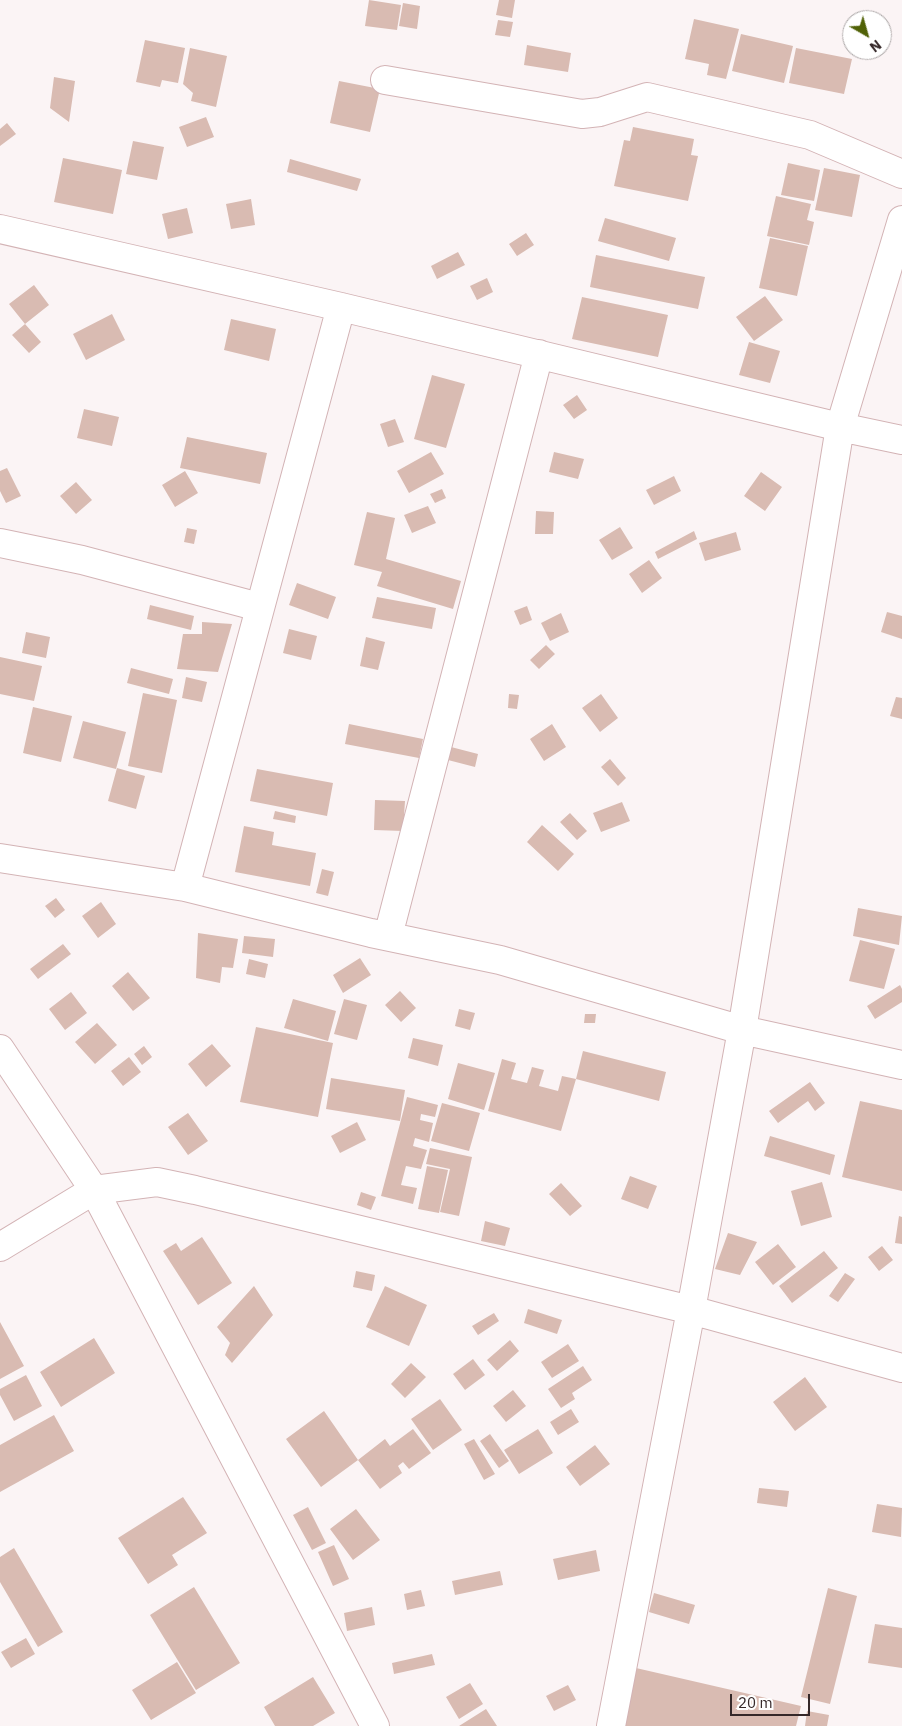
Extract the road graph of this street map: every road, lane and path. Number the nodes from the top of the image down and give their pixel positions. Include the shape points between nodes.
1 (385, 80) dead end
2 (902, 174) edge
3 (902, 220) edge
4 (0, 229) edge
5 (341, 307) junction
6 (539, 354) junction
7 (840, 427) junction
8 (902, 440) edge
9 (0, 543) edge
10 (259, 606) junction
11 (0, 858) edge
12 (185, 887) junction
13 (388, 936) junction
14 (742, 1030) junction
15 (0, 1048) edge
16 (902, 1065) edge
17 (94, 1190) junction
18 (0, 1247) edge
19 (691, 1310) junction
20 (902, 1368) edge
21 (375, 1726) edge
22 (611, 1726) edge

1 - 2 street via 582,114 600,112 647,97 810,135
3 - 7 street
4 - 5 street
5 - 6 street
5 - 10 street
6 - 7 street
6 - 13 street
7 - 8 street
7 - 14 street
9 - 10 street via 82,560
10 - 12 street
11 - 12 street
12 - 13 street
13 - 14 street via 500,960
14 - 16 street
14 - 19 street
15 - 17 street
17 - 18 street
17 - 19 street via 157,1182
17 - 21 street
19 - 20 street
19 - 22 street

